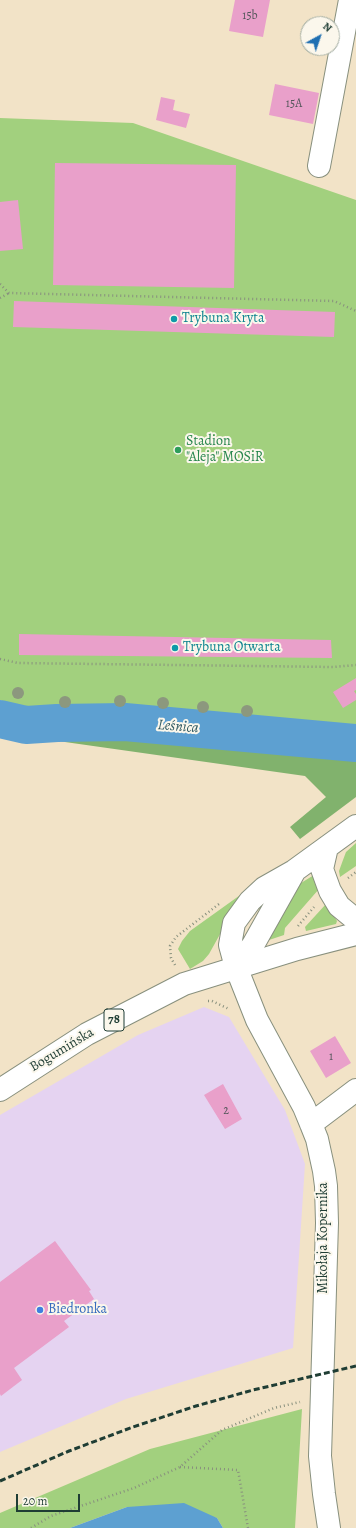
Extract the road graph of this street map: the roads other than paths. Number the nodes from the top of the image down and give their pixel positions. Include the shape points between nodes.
1 (350, 0) edge
2 (319, 166) dead end
3 (356, 826) edge
4 (327, 847) junction
5 (356, 920) edge
6 (356, 934) edge
7 (236, 967) junction
8 (0, 1090) edge
9 (356, 1090) edge
10 (311, 1124) junction
11 (330, 1528) edge

1 - 2 street
3 - 4 street
4 - 5 street via 322,868 330,891 339,906
4 - 7 street via 294,871 253,945
6 - 7 street, 78 via 297,948
7 - 8 street, Bogumińska / 78 via 184,984 87,1034
7 - 10 street, Mikołaja Kopernika via 257,1020
9 - 10 street
10 - 11 street, Mikołaja Kopernika via 321,1155 327,1204 320,1437 321,1475

